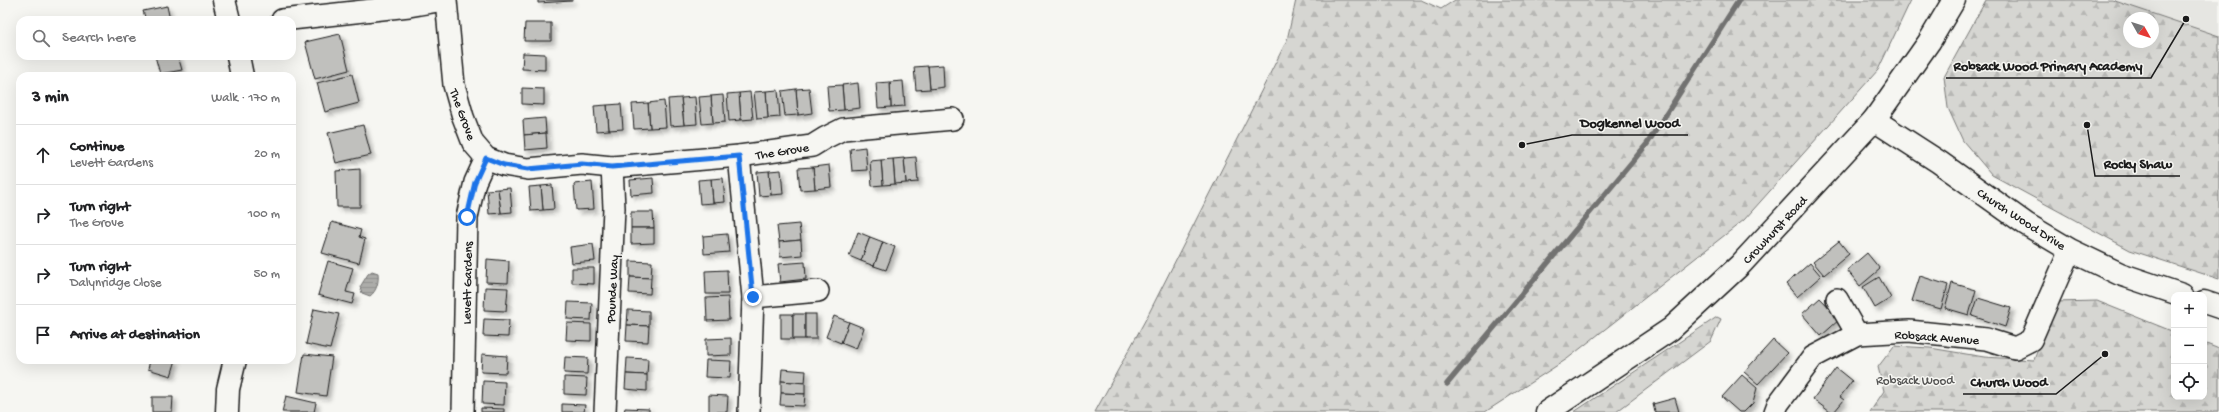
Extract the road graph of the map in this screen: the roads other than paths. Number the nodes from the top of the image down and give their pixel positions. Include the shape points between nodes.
1 (224, 0) edge
2 (445, 0) edge
3 (1954, 0) edge
4 (228, 16) edge
5 (296, 18) edge
6 (239, 60) edge
7 (241, 72) edge
8 (953, 119) dead end
9 (1874, 120) junction
10 (739, 156) junction
11 (486, 158) junction
12 (612, 167) junction
13 (2070, 250) junction
14 (818, 291) dead end
15 (2173, 292) edge
16 (753, 297) junction
17 (1838, 299) dead end
18 (2207, 303) edge
19 (2219, 307) edge
20 (1857, 334) junction
21 (234, 364) edge
22 (227, 412) edge
23 (464, 412) edge
24 (605, 412) edge
25 (749, 412) edge
26 (1547, 412) edge
27 (1775, 412) edge

1 - 4 main road
2 - 5 street
2 - 11 street, The Grove via 454,85 473,143
3 - 9 main road, Crowhurst Road via 1929,42
6 - 7 main road
8 - 10 street, The Grove via 843,129 812,146
9 - 13 main road, Church Wood Drive via 1939,162 2026,224
9 - 26 main road, Crowhurst Road via 1751,254 1671,329
10 - 12 street, The Grove
10 - 16 street
11 - 12 street, The Grove via 504,165 528,169 582,164
11 - 23 street, Levett Gardens via 475,182 467,217
12 - 24 street, Pounde Way via 614,208
13 - 15 main road, Church Wood Drive via 2120,274
13 - 20 street, Robsack Avenue via 2031,340 2015,348 1986,339 1909,331
14 - 16 street
16 - 25 street
17 - 20 street
18 - 19 main road
20 - 27 street, Robsack Avenue via 1813,357 1778,404
21 - 22 main road via 228,389

